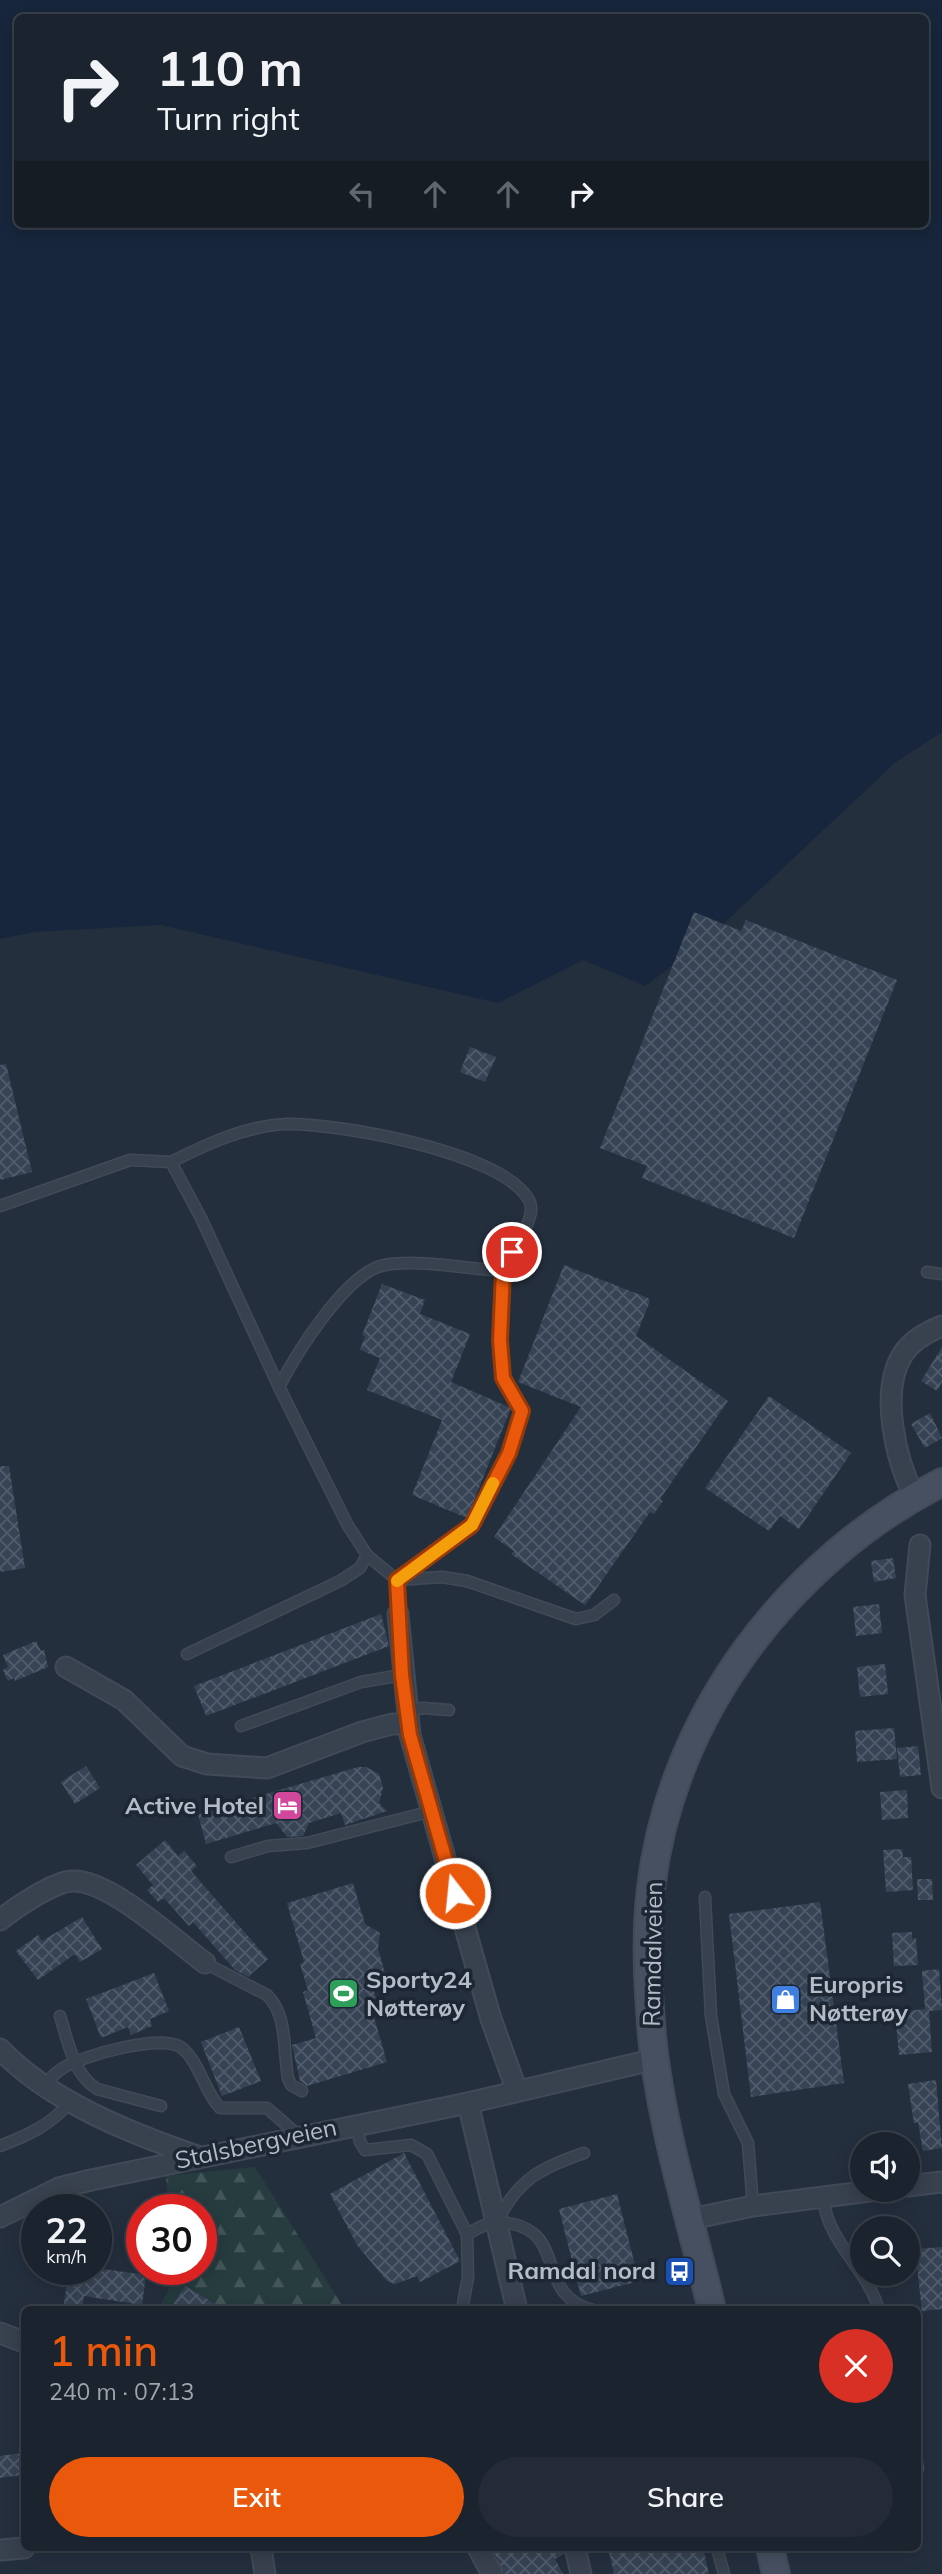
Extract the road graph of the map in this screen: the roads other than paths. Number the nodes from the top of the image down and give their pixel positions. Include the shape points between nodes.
1 (171, 1162) junction
2 (0, 1206) edge
3 (503, 1271) junction
4 (927, 1272) dead end
5 (942, 1274) edge
6 (942, 1326) edge
7 (279, 1387) junction
8 (942, 1482) edge
9 (915, 1497) junction
10 (920, 1545) dead end
11 (367, 1555) junction
12 (397, 1580) junction
13 (614, 1600) dead end
14 (398, 1614) joint
15 (187, 1654) dead end
16 (65, 1667) dead end
17 (402, 1675) junction
18 (449, 1710) dead end
19 (408, 1718) junction
20 (241, 1726) dead end
21 (942, 1788) edge
22 (432, 1811) junction
23 (232, 1857) dead end
24 (705, 1897) dead end
25 (0, 1920) edge
26 (205, 1963) joint
27 (60, 2016) dead end
28 (0, 2049) edge
29 (656, 2059) junction
30 (75, 2062) junction
31 (44, 2087) junction
32 (302, 2091) dead end
33 (517, 2091) junction
34 (468, 2102) junction
35 (69, 2103) junction
36 (160, 2106) dead end
37 (357, 2123) junction
38 (298, 2135) junction
39 (0, 2146) edge
40 (584, 2153) dead end
41 (198, 2156) junction
42 (942, 2182) edge
43 (920, 2185) edge
44 (850, 2194) edge
45 (823, 2197) junction
46 (753, 2206) junction
47 (0, 2217) edge
48 (691, 2219) junction
49 (497, 2221) junction
50 (467, 2234) junction
51 (462, 2306) edge
52 (516, 2306) edge
53 (577, 2306) edge
54 (711, 2306) edge
55 (877, 2306) edge
56 (0, 2333) edge
57 (21, 2341) edge
58 (21, 2548) edge
59 (0, 2550) edge
60 (261, 2551) edge
61 (480, 2551) edge
62 (576, 2551) edge
63 (718, 2551) edge
64 (771, 2551) edge
65 (265, 2574) edge
66 (492, 2574) edge
67 (581, 2574) edge
68 (724, 2574) edge
69 (776, 2574) edge

1 - 2 lane via 130,1160
1 - 3 lane via 220,1138 285,1124 387,1134 482,1165 494,1169 529,1200 531,1215
1 - 7 lane
3 - 7 lane via 399,1263 370,1270 319,1322
3 - 12 lane via 503,1378 522,1411 509,1453 472,1525
4 - 5 lane
6 - 9 street via 914,1341 902,1354 891,1400 901,1465
7 - 11 lane
8 - 9 main road, Ramdalveien
9 - 29 main road, Ramdalveien via 861,1532 813,1574 758,1634 700,1727 659,1840 649,1911 648,1985
10 - 21 street via 915,1595
11 - 12 lane
11 - 15 lane via 348,1577
12 - 13 lane via 467,1580 576,1619 594,1615
12 - 14 lane
14 - 17 street
16 - 19 street via 117,1695 182,1756 207,1764 267,1768
17 - 19 street
17 - 20 lane via 361,1682
18 - 19 lane via 423,1708
19 - 22 street
22 - 23 lane
22 - 33 street via 491,2019
24 - 46 lane via 711,2016 724,2094 748,2143
25 - 26 street via 68,1881 90,1884 113,1894
26 - 32 lane via 275,2003 281,2015 288,2078
27 - 30 lane
28 - 31 street
29 - 33 street, Stalsbergveien
29 - 48 main road, Ramdalveien
30 - 31 lane
30 - 36 lane via 81,2075 97,2089
30 - 38 lane via 148,2042 180,2046 220,2108 267,2108
31 - 35 street
33 - 34 street, Stalsbergveien
34 - 37 street, Stalsbergveien
34 - 49 street
35 - 39 lane via 58,2117
35 - 41 street
37 - 38 street, Stalsbergveien
37 - 50 lane via 365,2150 411,2145 427,2154
38 - 41 street, Stalsbergveien
40 - 49 lane via 545,2166 510,2196
41 - 47 street, Stalsbergveien via 59,2188
42 - 43 street
44 - 45 street
45 - 46 street
45 - 55 lane via 829,2225 869,2284
46 - 48 street
48 - 54 main road, Ramdalveien
49 - 50 lane
49 - 52 street
49 - 53 lane via 527,2227 542,2241 565,2297
50 - 51 lane via 468,2277
56 - 57 street
58 - 59 street
60 - 65 street
61 - 66 street
62 - 67 street
63 - 68 lane
64 - 69 main road

